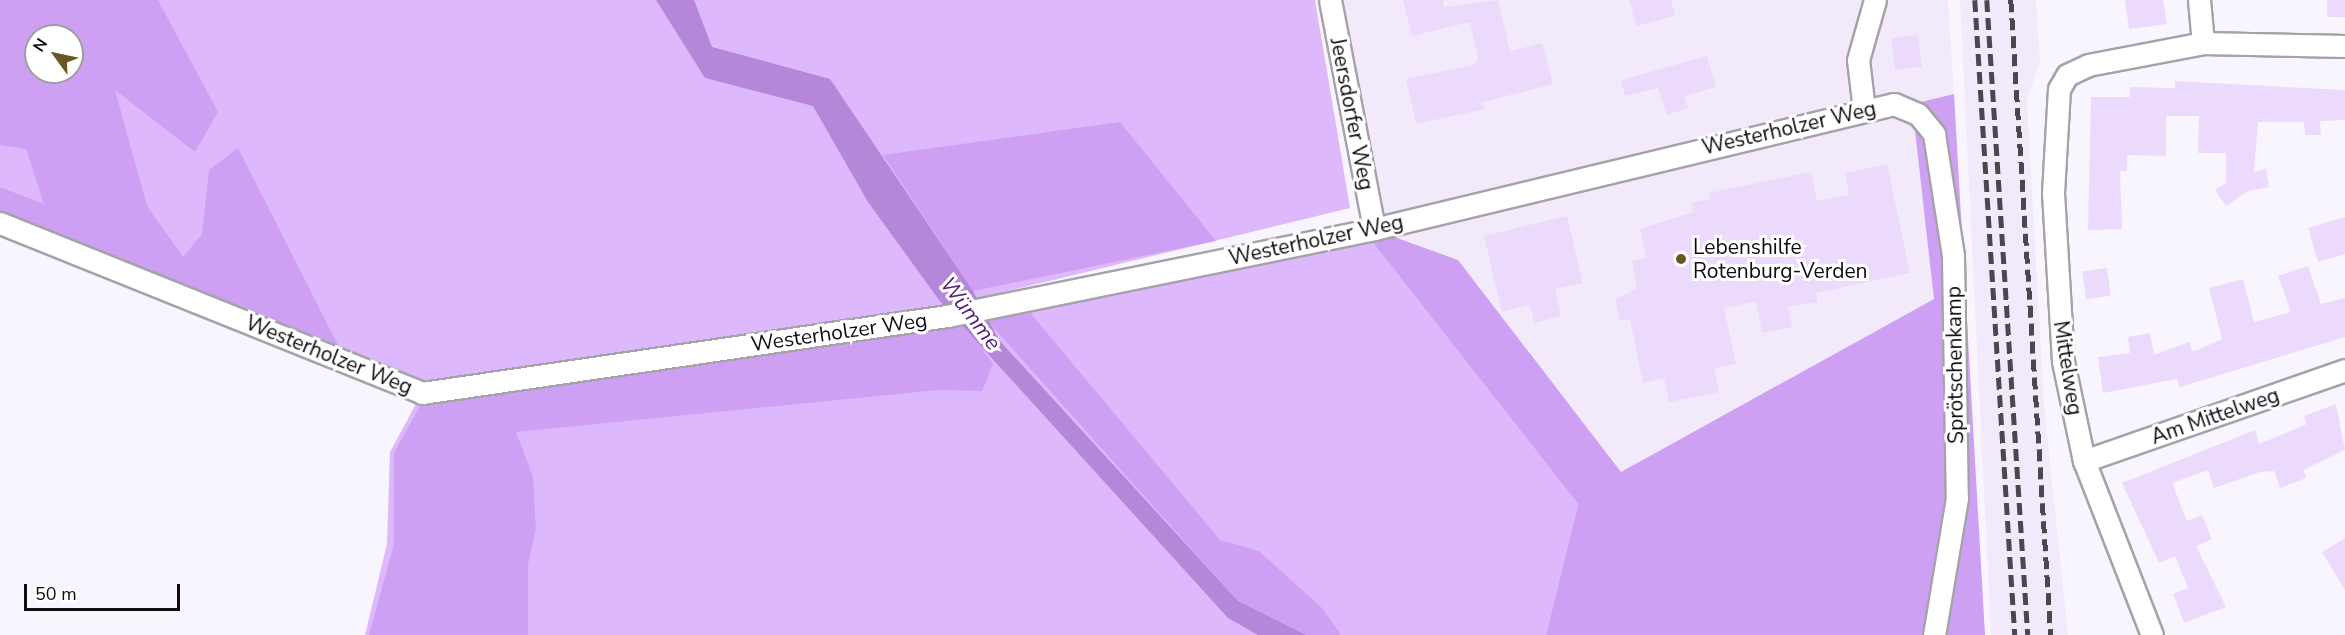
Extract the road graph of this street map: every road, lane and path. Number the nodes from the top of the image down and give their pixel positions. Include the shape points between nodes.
1 (1330, 0) edge
2 (1875, 0) edge
3 (2199, 0) edge
4 (2203, 43) junction
5 (2345, 46) edge
6 (1907, 107) joint
7 (1864, 110) junction
8 (0, 223) edge
9 (1374, 229) junction
10 (2345, 370) edge
11 (2084, 461) junction
12 (1934, 635) edge
13 (2152, 635) edge

1 - 9 street, Jeersdorfer Weg
2 - 7 street via 1858,60
3 - 4 street
4 - 5 street
4 - 11 street, Mittelweg via 2082,66 2067,75 2059,89 2055,251 2063,361
6 - 7 street, Westerholzer Weg
6 - 12 street, Sprötschenkamp via 1934,134 1953,256 1957,498
7 - 9 street, Westerholzer Weg
8 - 9 street, Westerholzer Weg via 422,393 947,316
10 - 11 street, Am Mittelweg
11 - 13 street, Mittelweg

